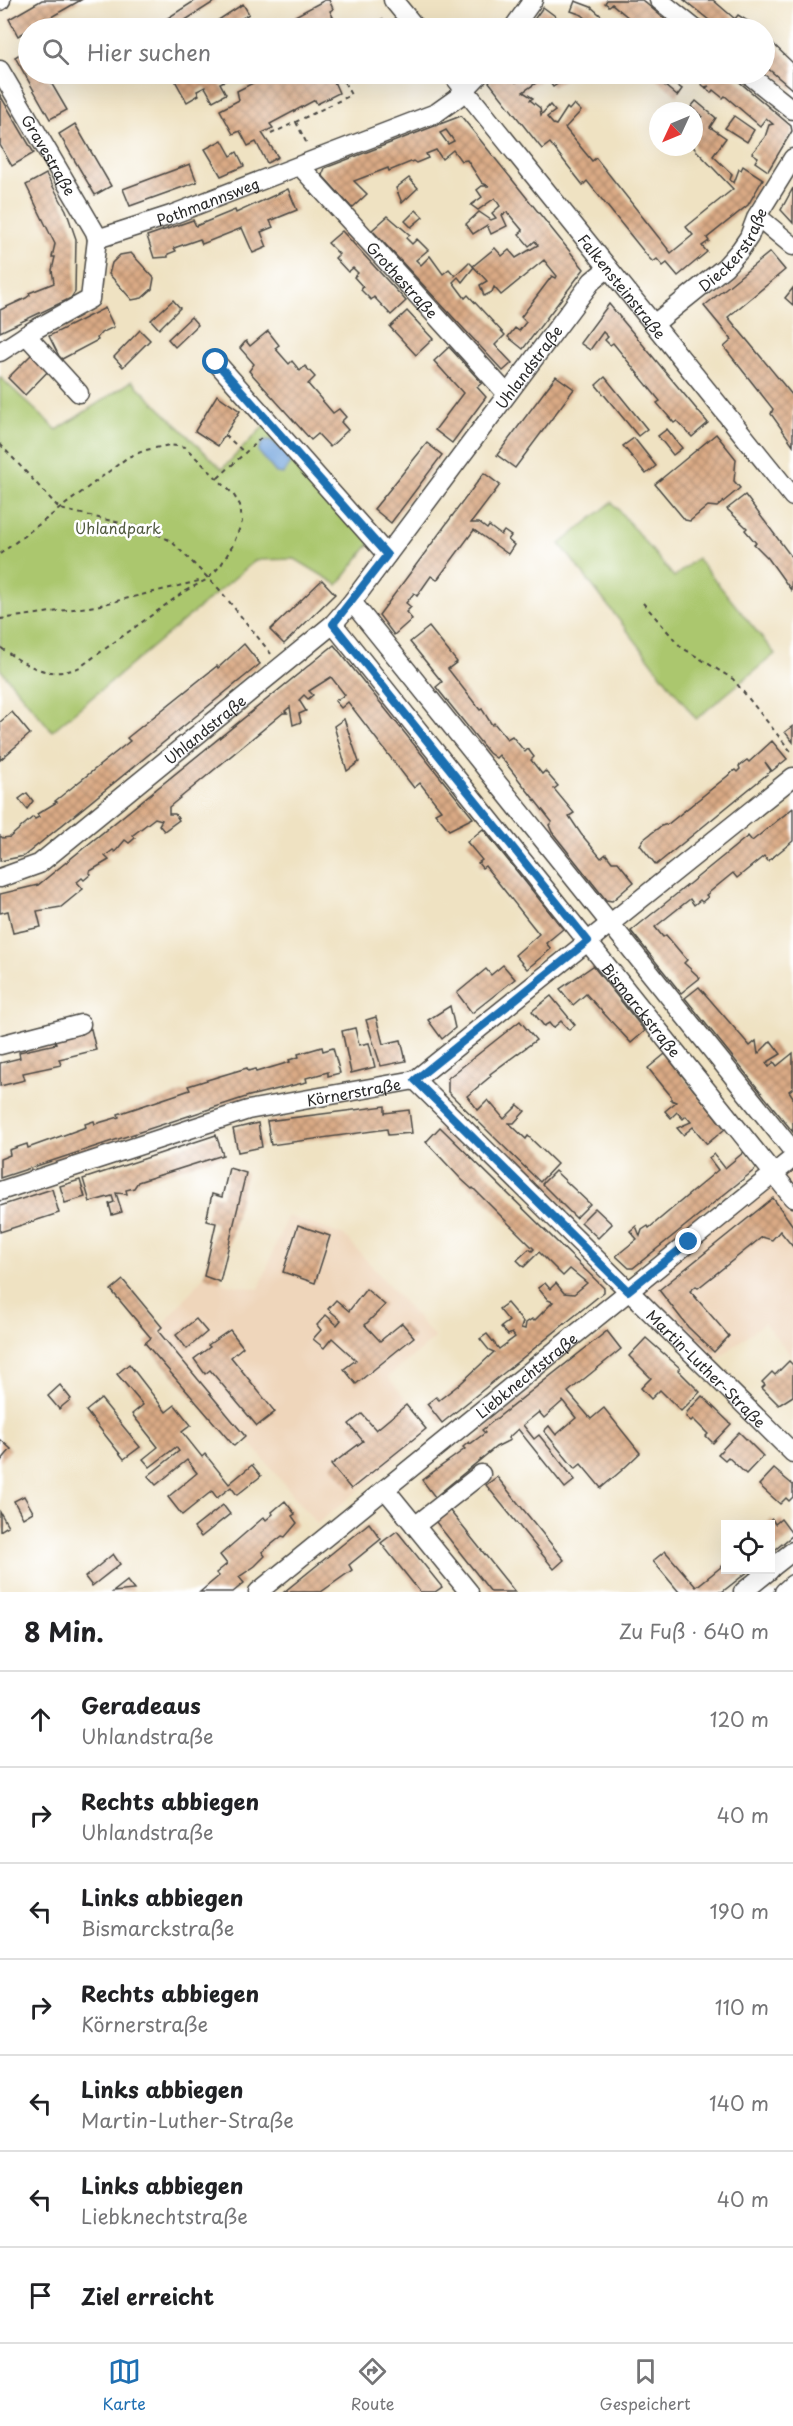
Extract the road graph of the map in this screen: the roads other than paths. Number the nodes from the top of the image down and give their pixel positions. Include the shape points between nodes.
1 (393, 0) edge
2 (533, 0) edge
3 (659, 0) edge
4 (408, 18) edge
5 (520, 18) edge
6 (682, 18) edge
7 (0, 70) edge
8 (461, 84) edge
9 (470, 84) edge
10 (760, 84) edge
11 (465, 89) junction
12 (793, 110) edge
13 (793, 158) edge
14 (300, 166) junction
15 (757, 216) junction
16 (98, 239) junction
17 (793, 246) edge
18 (609, 268) junction
19 (654, 324) junction
20 (26, 335) junction
21 (0, 352) edge
22 (216, 362) dead end
23 (79, 393) dead end
24 (507, 394) junction
25 (793, 497) edge
26 (387, 555) junction
27 (352, 602) junction
28 (333, 624) junction
29 (793, 777) edge
30 (0, 878) edge
31 (610, 923) junction
32 (588, 941) junction
33 (81, 1024) dead end
34 (0, 1045) edge
35 (415, 1080) junction
36 (793, 1151) edge
37 (793, 1158) edge
38 (775, 1173) junction
39 (0, 1191) edge
40 (793, 1198) edge
41 (628, 1291) junction
42 (793, 1453) edge
43 (481, 1474) dead end
44 (385, 1489) junction
45 (415, 1526) junction
46 (793, 1551) edge
47 (775, 1565) edge
48 (764, 1574) edge
49 (793, 1584) edge
50 (258, 1592) edge
51 (469, 1592) edge
52 (742, 1592) edge
53 (784, 1592) edge

1 - 4 street
2 - 5 street
3 - 6 street
7 - 16 street, Gravestraße
8 - 11 street, Falkensteinstraße
9 - 11 street, Pothmannsweg
10 - 12 street
11 - 14 street, Pothmannsweg via 436,113
11 - 18 street, Falkensteinstraße
13 - 15 street, Dieckerstraße
14 - 16 street, Pothmannsweg
14 - 24 street, Grothestraße
15 - 17 street
15 - 19 street, Dieckerstraße via 749,237 734,258
16 - 20 street via 90,299
18 - 19 street, Falkensteinstraße
18 - 24 street, Uhlandstraße via 592,281
19 - 25 street, Falkensteinstraße
20 - 21 street
20 - 23 street
22 - 26 street
24 - 26 street, Uhlandstraße
26 - 27 street, Uhlandstraße
27 - 28 street, Uhlandstraße
27 - 31 street, Bismarckstraße
28 - 30 street, Uhlandstraße via 39,864
28 - 32 street, Bismarckstraße
29 - 31 street, Körnerstraße
31 - 32 street, Körnerstraße
31 - 36 street, Bismarckstraße
32 - 35 street, Körnerstraße
32 - 38 street, Bismarckstraße
33 - 34 street
35 - 39 street, Körnerstraße via 248,1110
35 - 41 street, Martin-Luther-Straße
37 - 38 street, Liebknechtstraße
38 - 40 street, Bismarckstraße
38 - 41 street, Liebknechtstraße
41 - 42 street, Martin-Luther-Straße
41 - 44 street, Liebknechtstraße
43 - 45 street
44 - 45 street
44 - 50 street, Liebknechtstraße
45 - 51 street
46 - 47 street
48 - 52 street
49 - 53 street

